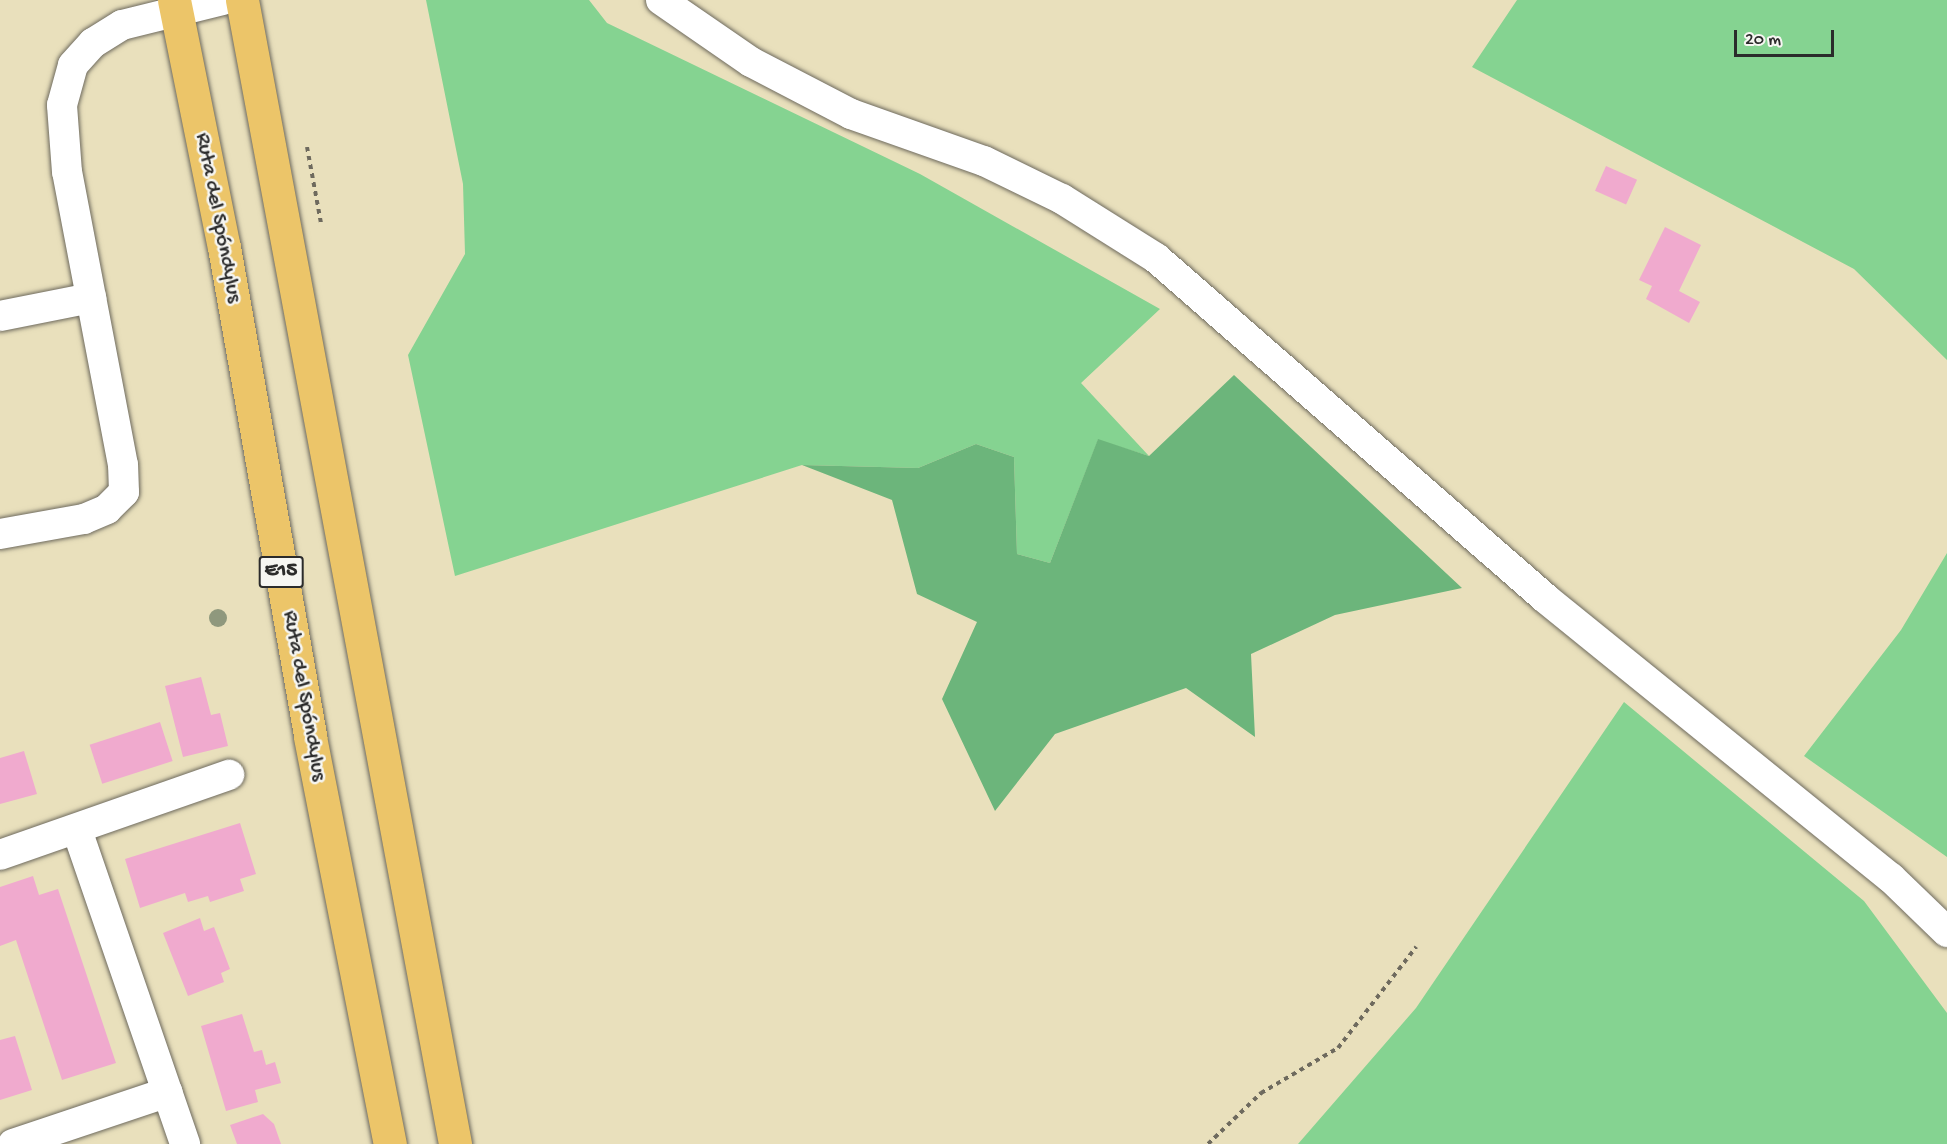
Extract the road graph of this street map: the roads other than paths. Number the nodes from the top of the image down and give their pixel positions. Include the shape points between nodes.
1 (223, 0) edge
2 (242, 0) edge
3 (661, 0) edge
4 (175, 5) edge
5 (91, 298) junction
6 (0, 316) edge
7 (0, 534) edge
8 (229, 775) dead end
9 (77, 830) junction
10 (0, 855) edge
11 (1947, 932) edge
12 (168, 1092) junction
13 (13, 1144) edge
14 (185, 1144) edge
15 (390, 1144) edge
16 (455, 1144) edge

1 - 4 street
2 - 16 highway
3 - 11 street via 781,78 851,114 984,161 1062,200 1156,258 1545,598 1892,878
4 - 5 street via 122,25 93,43 73,64 62,105 67,172
4 - 15 highway, Ruta del Spóndylus / E15 via 224,247 310,736
5 - 6 street
5 - 7 street via 123,465 124,492 107,509 84,519
8 - 9 street
9 - 10 street
9 - 12 street
12 - 13 street
12 - 14 street

